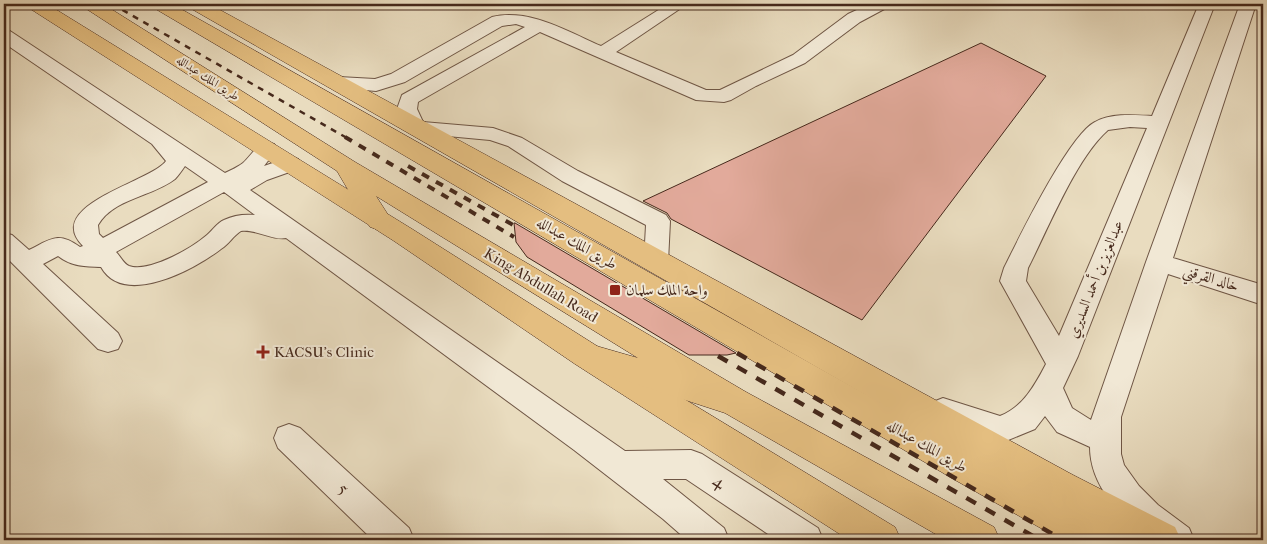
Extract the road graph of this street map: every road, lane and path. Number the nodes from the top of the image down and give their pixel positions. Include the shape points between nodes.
1 (35, 4) edge
2 (92, 4) edge
3 (160, 4) edge
4 (196, 4) edge
5 (679, 4) edge
6 (882, 4) edge
7 (1207, 4) edge
8 (1248, 4) edge
9 (539, 26) junction
10 (4, 35) edge
11 (603, 53) junction
12 (338, 83) junction
13 (1159, 122) junction
14 (415, 127) junction
15 (157, 137) junction
16 (267, 149) junction
17 (290, 164) junction
18 (347, 167) junction
19 (229, 186) junction
20 (379, 221) junction
21 (304, 239) junction
22 (4, 241) edge
23 (105, 255) junction
24 (26, 262) junction
25 (656, 262) junction
26 (1158, 262) junction
27 (1263, 295) edge
28 (108, 341) dead end
29 (586, 355) junction
30 (1054, 375) junction
31 (893, 394) junction
32 (735, 402) junction
33 (290, 438) dead end
34 (1106, 438) junction
35 (620, 466) junction
36 (397, 540) edge
37 (712, 540) edge
38 (806, 540) edge
39 (882, 540) edge
40 (981, 540) edge
41 (1098, 540) edge
42 (1162, 540) edge
43 (1177, 540) edge

1 - 16 main road
2 - 18 main road, طريق الملك عبدالله
3 - 41 main road, طريق الملك عبدالله via 958,464
4 - 12 main road
5 - 11 street
6 - 11 street via 854,18 798,59 724,96 703,96
7 - 13 street, عبدالعزيز بن أحمد السديري
8 - 26 street
9 - 11 street
9 - 12 street via 517,19 498,21 398,78 376,85
9 - 14 street via 409,99 406,109
10 - 15 street
12 - 14 main road
13 - 30 street, عبدالعزيز بن أحمد السديري
13 - 30 street via 1111,124 1094,130 1016,268 1013,281
14 - 25 main road
14 - 25 street via 493,134 515,142 570,176 658,220
15 - 19 street
15 - 23 street via 177,162 168,173 112,199 93,214 87,224 90,243
16 - 17 main road
16 - 19 street
17 - 19 street
17 - 20 main road
18 - 20 main road, طريق الملك عبدالله
18 - 32 main road, King Abdullah Road
19 - 21 street
19 - 23 street
20 - 29 main road
21 - 23 street via 260,224 232,225 195,255 166,270 148,274 130,275 116,270
21 - 35 street
22 - 24 street
23 - 24 street via 76,257 60,245
24 - 28 street
25 - 31 main road
26 - 27 street, خالد القرقني
26 - 34 street via 1106,417
29 - 32 main road
29 - 39 main road
30 - 31 street, عبدالعزيز بن أحمد السديري via 1044,396 1024,420 1002,430
30 - 34 street via 1054,407 1079,431
31 - 42 main road
32 - 40 main road
33 - 36 street, 5
34 - 43 street via 1106,462 1123,493 1149,519
35 - 37 street
35 - 38 street, 4 via 691,464

